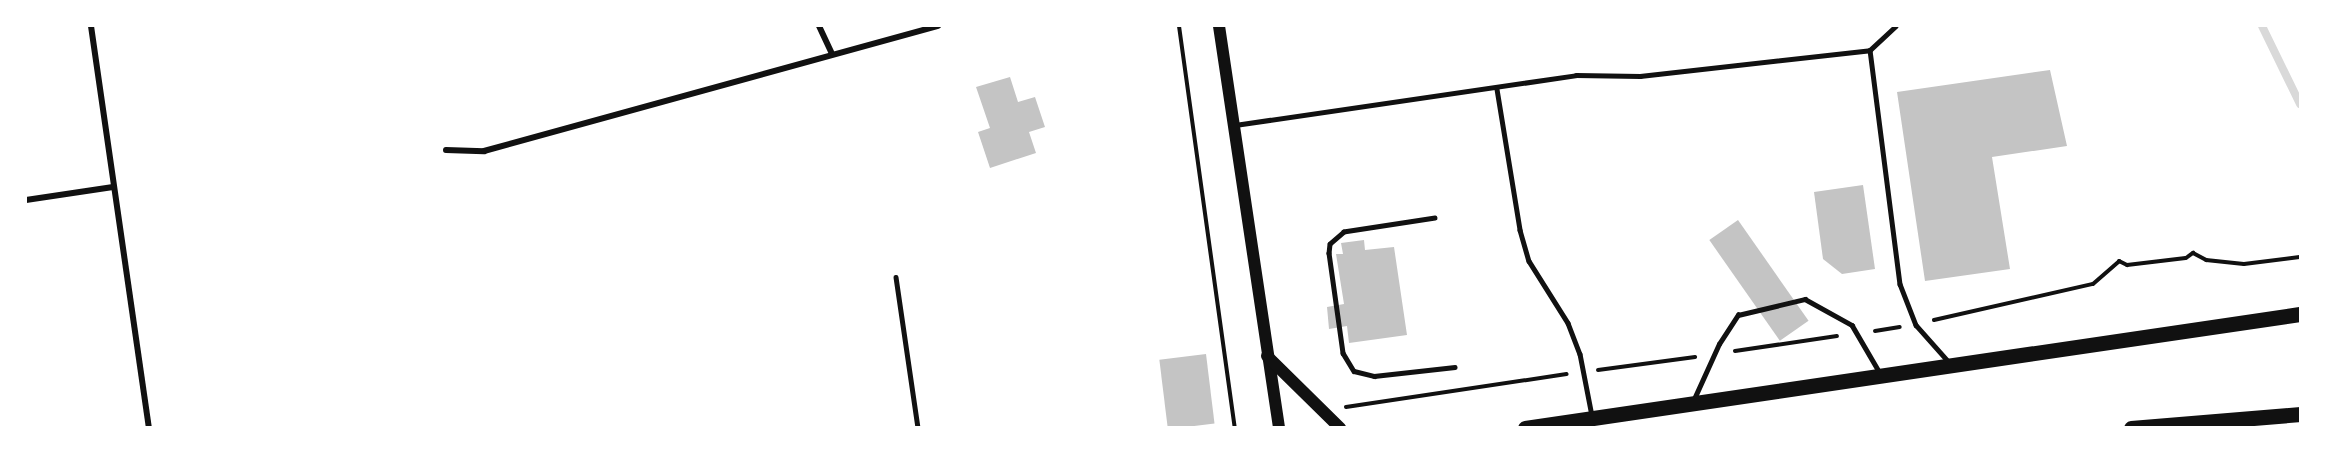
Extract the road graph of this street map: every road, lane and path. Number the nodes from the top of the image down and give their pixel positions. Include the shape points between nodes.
1 (91, 26) edge
2 (819, 26) edge
3 (938, 26) edge
4 (1179, 26) edge
5 (1219, 26) edge
6 (1896, 26) edge
7 (1870, 50) junction
8 (832, 54) junction
9 (1497, 89) junction
10 (1235, 125) junction
11 (446, 150) dead end
12 (113, 187) junction
13 (26, 200) edge
14 (1435, 218) dead end
15 (2301, 257) edge
16 (896, 277) dead end
17 (2301, 314) edge
18 (1916, 325) junction
19 (1857, 333) junction
20 (1714, 354) junction
21 (1268, 356) junction
22 (1950, 363) junction
23 (1455, 367) dead end
24 (1583, 372) junction
25 (1880, 373) junction
26 (1693, 401) junction
27 (1336, 409) dead end
28 (2301, 414) edge
29 (1592, 416) junction
30 (149, 428) edge
31 (918, 428) edge
32 (1235, 428) edge
33 (1280, 428) edge
34 (1340, 428) edge
35 (1526, 428) edge
36 (2131, 428) edge

1 - 12 street
2 - 8 street
3 - 8 street
4 - 32 path
5 - 10 main road
6 - 7 lane
7 - 9 lane via 1640,76 1576,75
7 - 18 lane via 1900,284
8 - 11 street via 484,151
9 - 10 lane
9 - 24 lane via 1520,230 1529,261 1568,323
10 - 21 main road
12 - 13 street
12 - 30 street
14 - 23 lane via 1344,232 1330,244 1329,253 1343,353 1354,371 1374,376
15 - 18 path via 2244,264 2206,260 2193,253 2187,258 2127,265 2119,261 2093,284
16 - 31 lane
17 - 22 main road
18 - 19 path
18 - 22 lane
19 - 20 path
19 - 20 lane via 1852,325 1805,298 1738,315
19 - 25 lane
20 - 24 path
20 - 26 lane
21 - 33 main road
21 - 34 main road
22 - 25 main road
24 - 27 path
24 - 29 lane
25 - 26 main road
26 - 29 main road
28 - 36 main road
29 - 35 main road

